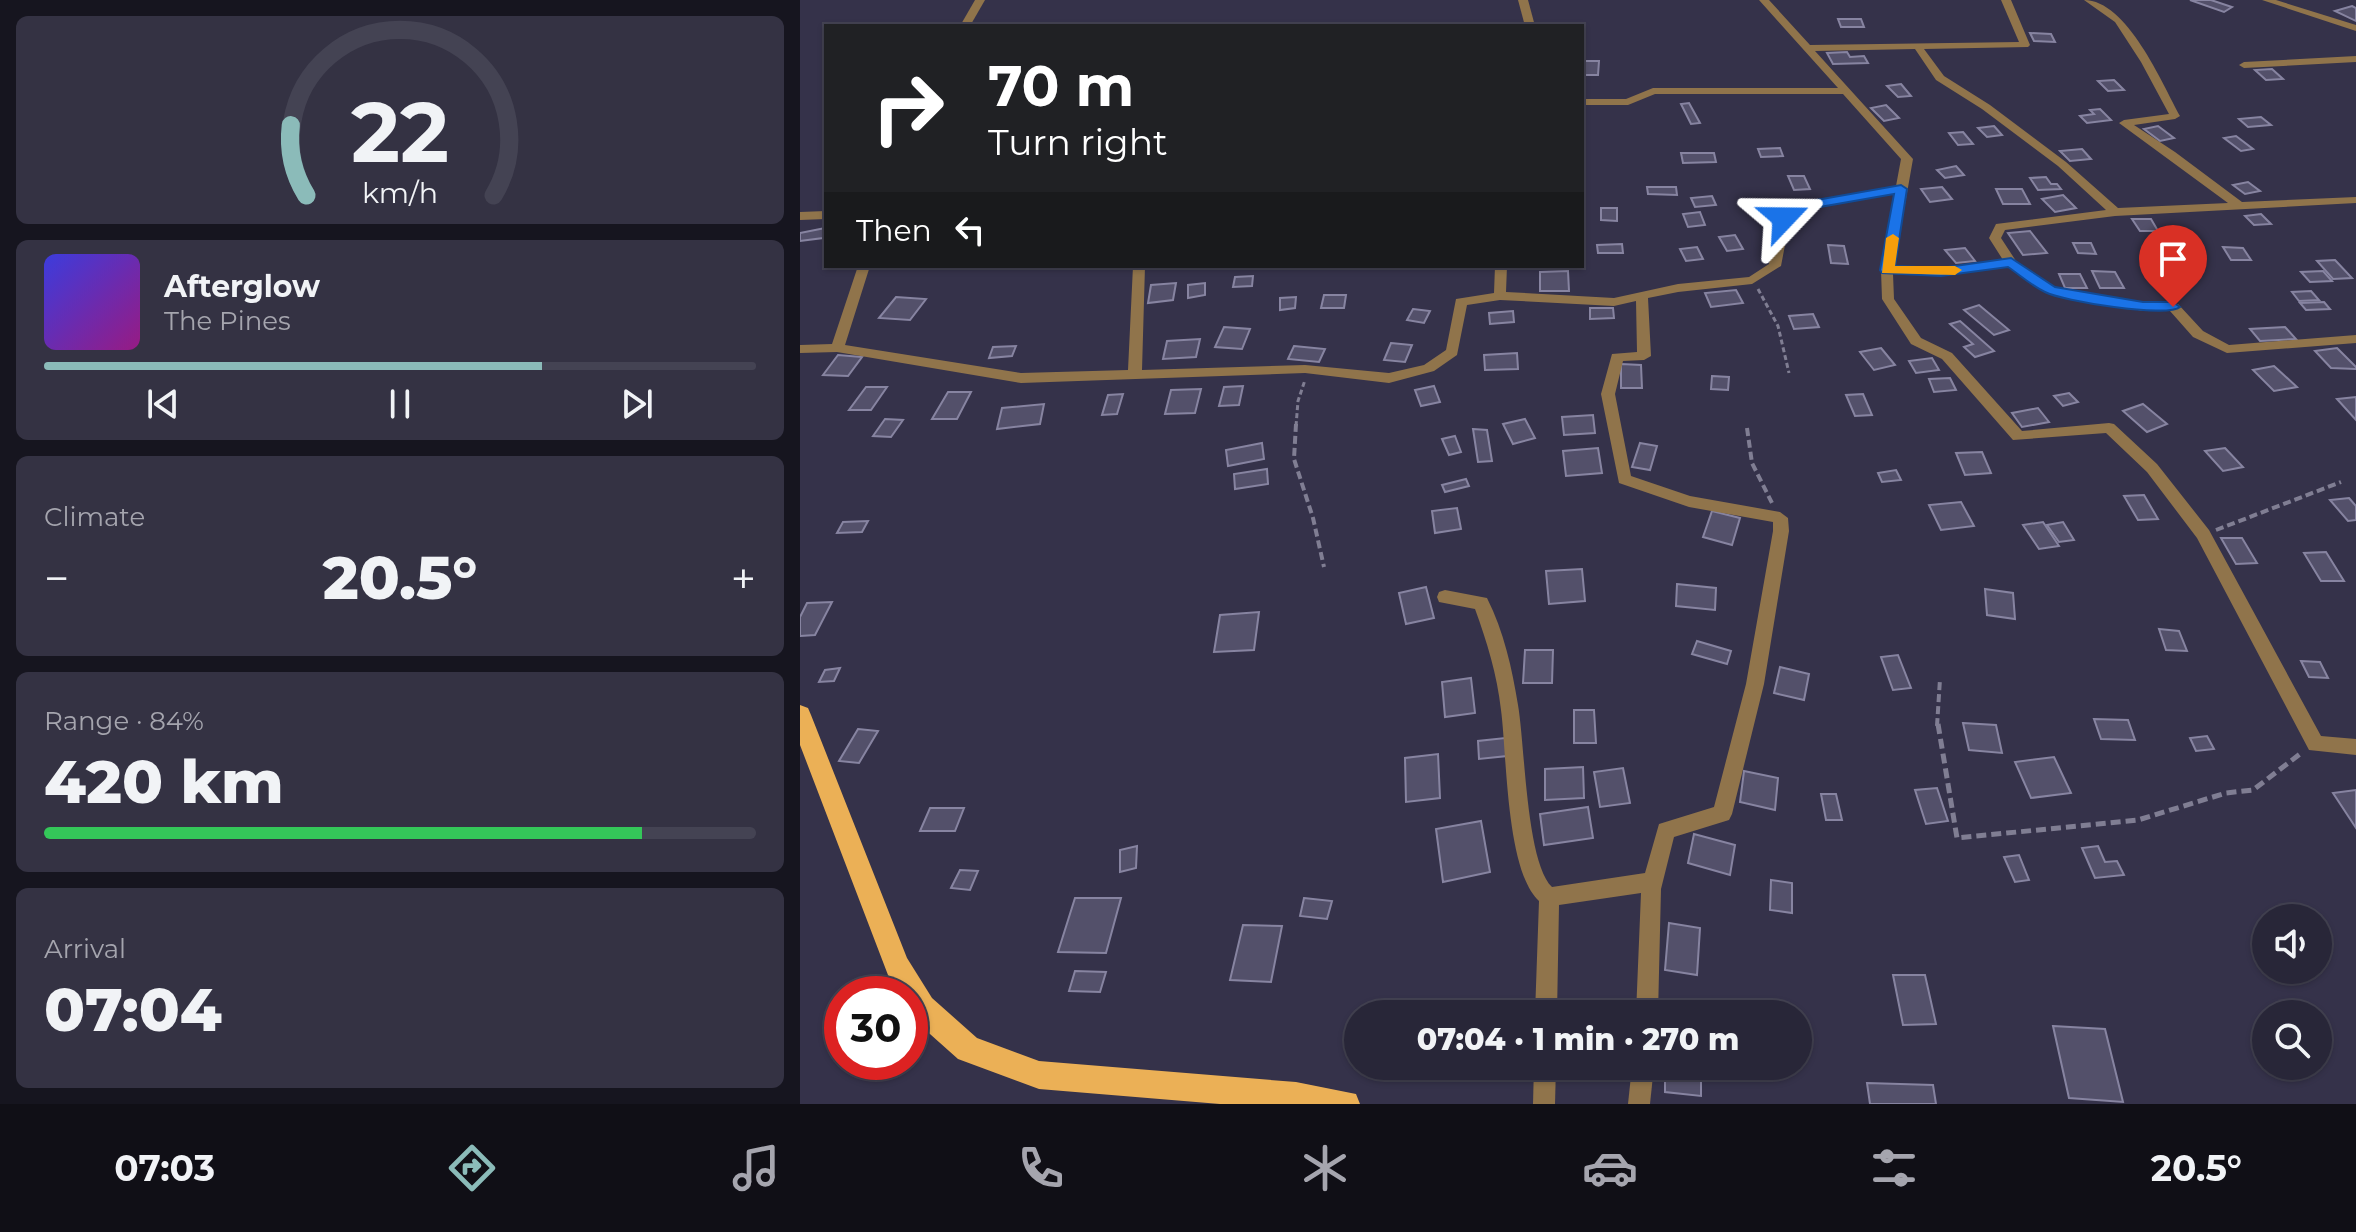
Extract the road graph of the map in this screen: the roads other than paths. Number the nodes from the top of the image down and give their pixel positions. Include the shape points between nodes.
1 (980, 0) edge
2 (1523, 0) edge
3 (1764, 0) edge
4 (2006, 0) edge
5 (2089, 0) edge
6 (2267, 0) edge
7 (966, 24) edge
8 (1529, 24) edge
9 (2356, 28) edge
10 (1918, 47) junction
11 (1805, 48) junction
12 (2356, 59) edge
13 (2244, 65) dead end
14 (1844, 91) junction
15 (1584, 102) edge
16 (1901, 189) junction
17 (2356, 200) edge
18 (2238, 205) junction
19 (2115, 212) junction
20 (824, 215) edge
21 (800, 216) edge
22 (2011, 263) junction
23 (863, 268) edge
24 (1139, 268) edge
25 (1501, 268) edge
26 (1887, 270) junction
27 (1500, 296) junction
28 (1642, 296) junction
29 (2356, 339) edge
30 (837, 348) junction
31 (800, 349) edge
32 (1135, 375) junction
33 (1445, 597) dead end
34 (800, 715) edge
35 (2356, 747) edge
36 (1652, 882) junction
37 (1549, 897) junction
38 (1546, 1000) edge
39 (1648, 1000) edge
40 (1545, 1080) edge
41 (1642, 1080) edge
42 (1346, 1104) edge
43 (1544, 1104) edge
44 (1639, 1104) edge

1 - 7 street
2 - 8 street
3 - 11 street
4 - 10 street via 2025,45
5 - 18 street via 2118,20 2175,116 2124,123
6 - 9 street
10 - 11 street
10 - 19 street via 1940,78 2062,164
11 - 14 street
12 - 13 street
14 - 15 street via 1653,91 1628,102
14 - 16 street via 1907,159
16 - 26 street
16 - 28 street via 1799,207 1784,218 1775,266 1752,280
17 - 18 street
18 - 19 street
19 - 22 street via 2000,227 1995,238
20 - 21 street
22 - 26 street via 1941,272
22 - 29 street via 2051,290 2143,307 2173,307 2198,334 2227,349
23 - 30 street
24 - 32 street
25 - 27 street
26 - 35 street via 1888,299 1916,341 1947,356 2018,436 2109,428 2152,468 2203,534 2314,742
27 - 28 street via 1614,302
27 - 32 street via 1461,302 1452,352 1429,368 1389,378 1308,370
28 - 36 street via 1644,356 1617,357 1608,394 1624,479 1689,501 1780,518 1781,531 1755,684 1722,814 1666,830
30 - 31 street
30 - 32 street via 1021,378
33 - 37 street via 1481,603 1499,650 1523,833 1536,885
34 - 42 main road via 897,966 922,1008 968,1049 1039,1075
36 - 37 street
36 - 39 street
37 - 38 street
40 - 43 street
41 - 44 street

